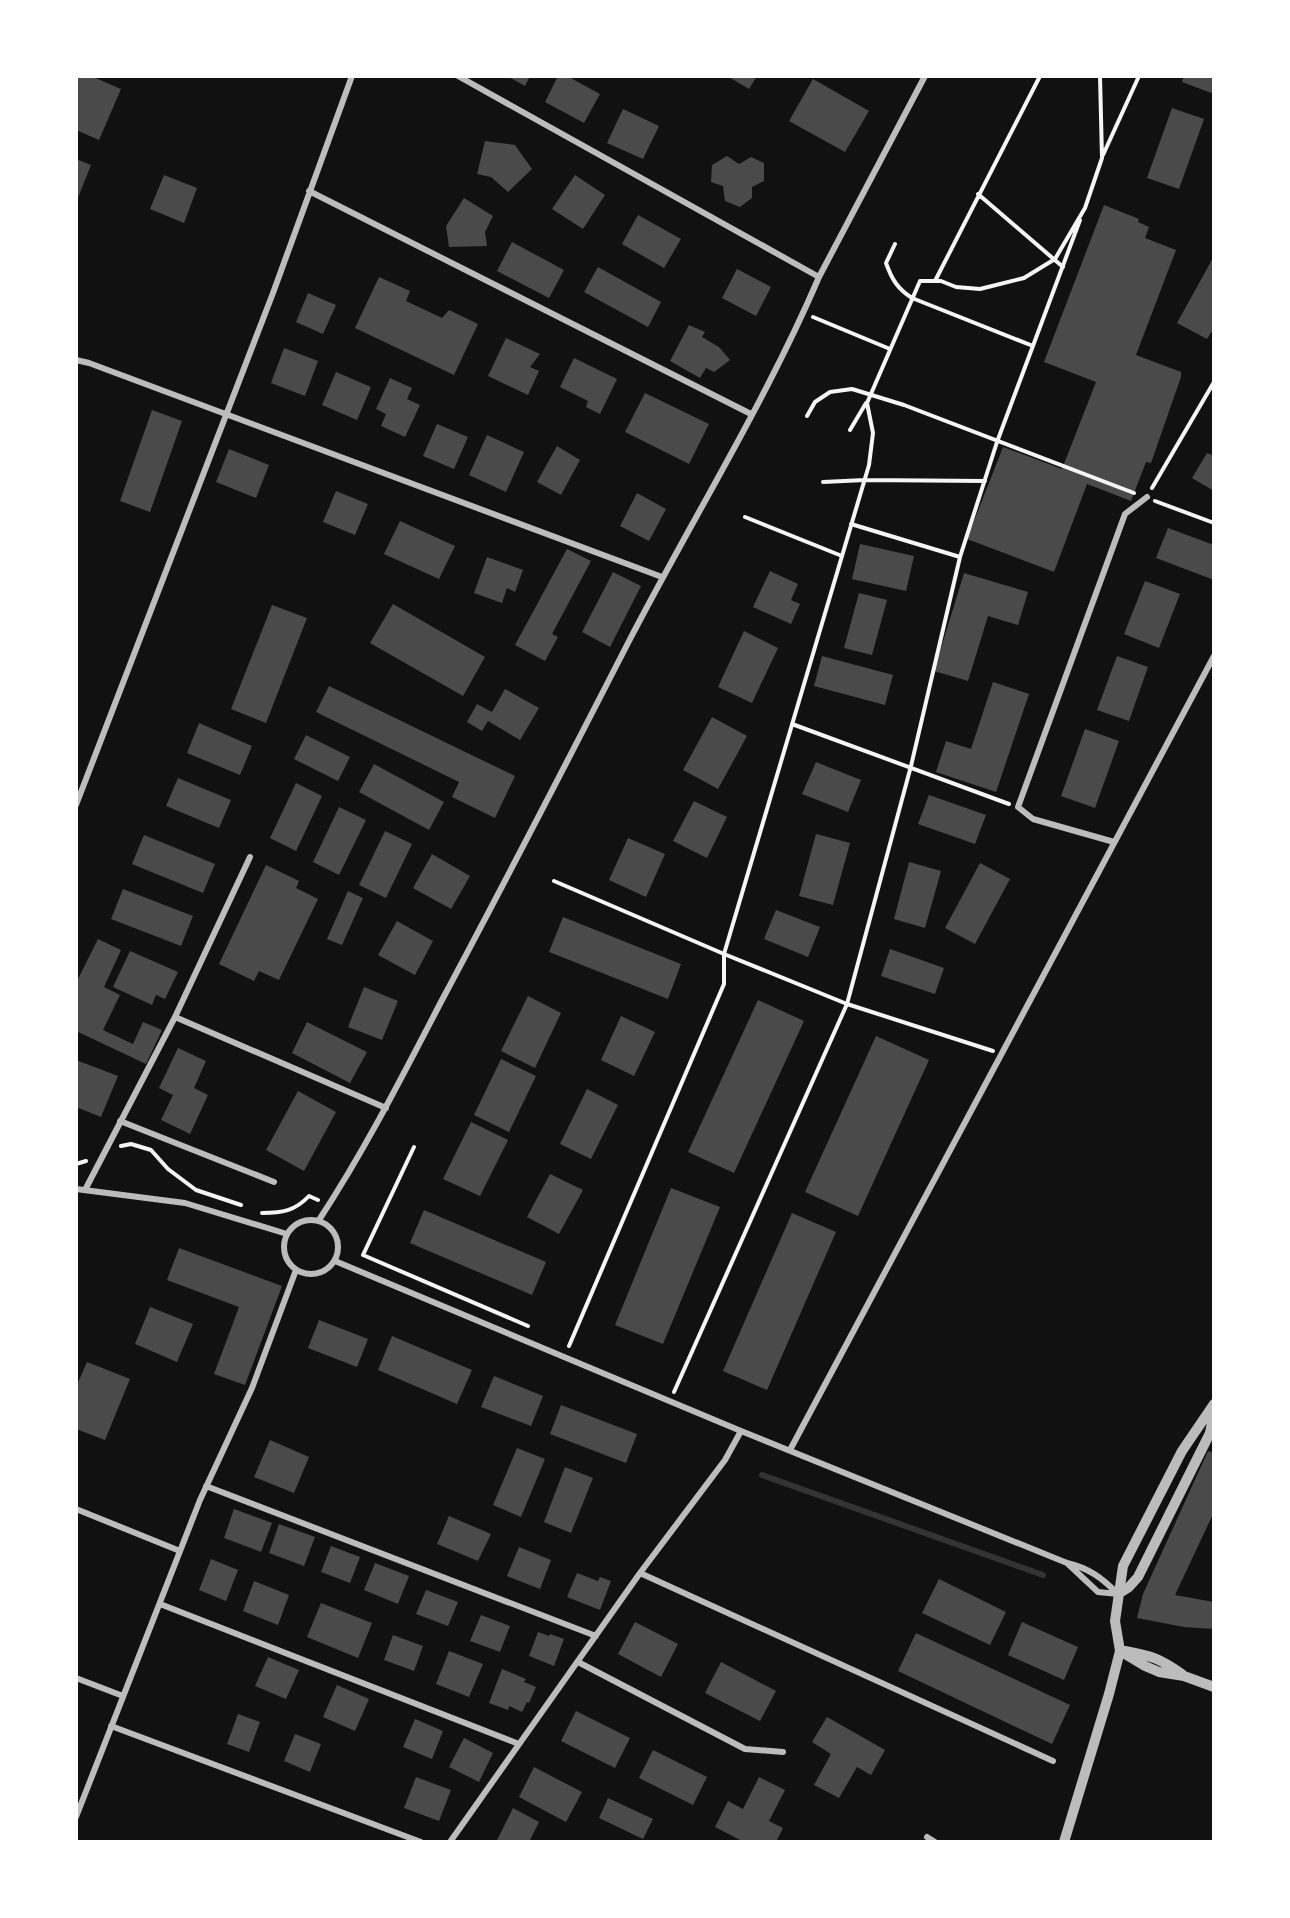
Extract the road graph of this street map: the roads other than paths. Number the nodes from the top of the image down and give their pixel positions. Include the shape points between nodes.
1 (352, 76) edge
2 (458, 76) edge
3 (925, 76) edge
4 (309, 191) junction
5 (819, 277) junction
6 (76, 360) edge
7 (751, 414) junction
8 (226, 416) junction
9 (1147, 497) road end
10 (662, 577) junction
11 (1214, 656) edge
12 (76, 805) edge
13 (1114, 842) junction
14 (250, 857) dead end
15 (175, 1017) junction
16 (386, 1108) junction
17 (120, 1121) junction
18 (274, 1182) dead end
19 (76, 1189) edge
20 (86, 1190) junction
21 (319, 1221) junction
22 (287, 1234) junction
23 (335, 1261) junction
24 (296, 1270) junction
25 (1214, 1404) edge
26 (1214, 1412) edge
27 (741, 1431) junction
28 (790, 1450) junction
29 (206, 1486) junction
30 (76, 1509) edge
31 (180, 1551) junction
32 (1067, 1563) junction
33 (640, 1574) junction
34 (1118, 1594) junction
35 (159, 1604) junction
36 (596, 1636) junction
37 (1120, 1651) junction
38 (578, 1662) junction
39 (76, 1678) edge
40 (1214, 1687) edge
41 (123, 1696) junction
42 (111, 1726) junction
43 (519, 1744) junction
44 (783, 1752) dead end
45 (1053, 1761) dead end
46 (76, 1816) edge
47 (927, 1837) dead end
48 (421, 1842) edge
49 (450, 1842) edge
50 (935, 1842) edge
51 (1064, 1842) edge

1 - 4 street
2 - 5 street
3 - 5 street
4 - 7 street
4 - 8 street
5 - 7 street
6 - 8 street
7 - 10 street
8 - 10 street
8 - 12 street
9 - 13 street via 1125,514 1018,807 1033,819
10 - 16 street
11 - 13 street
13 - 28 street
14 - 15 street
15 - 16 street
15 - 17 street
16 - 21 street
17 - 18 street
17 - 20 street
19 - 20 street
20 - 22 street via 185,1203
21 - 22 street via 299,1222
21 - 23 street via 332,1229 338,1240
22 - 24 street via 283,1250
23 - 24 street via 315,1275
23 - 27 street
24 - 29 street via 252,1388
25 - 34 street via 1159,1494 1123,1566
26 - 34 street via 1210,1433 1153,1550 1138,1577
27 - 28 street
27 - 33 street via 725,1460
28 - 32 street
29 - 31 street
29 - 36 street
30 - 31 street
31 - 35 street
32 - 34 street via 1098,1575
32 - 34 street via 1098,1592
33 - 36 street
33 - 45 street
34 - 37 street via 1115,1621
35 - 41 street
35 - 43 street
36 - 38 street
37 - 40 street via 1159,1672
37 - 51 street
38 - 43 street
38 - 44 street via 745,1749
39 - 41 street
41 - 42 street
42 - 46 street
42 - 48 street
43 - 49 street
47 - 50 street

